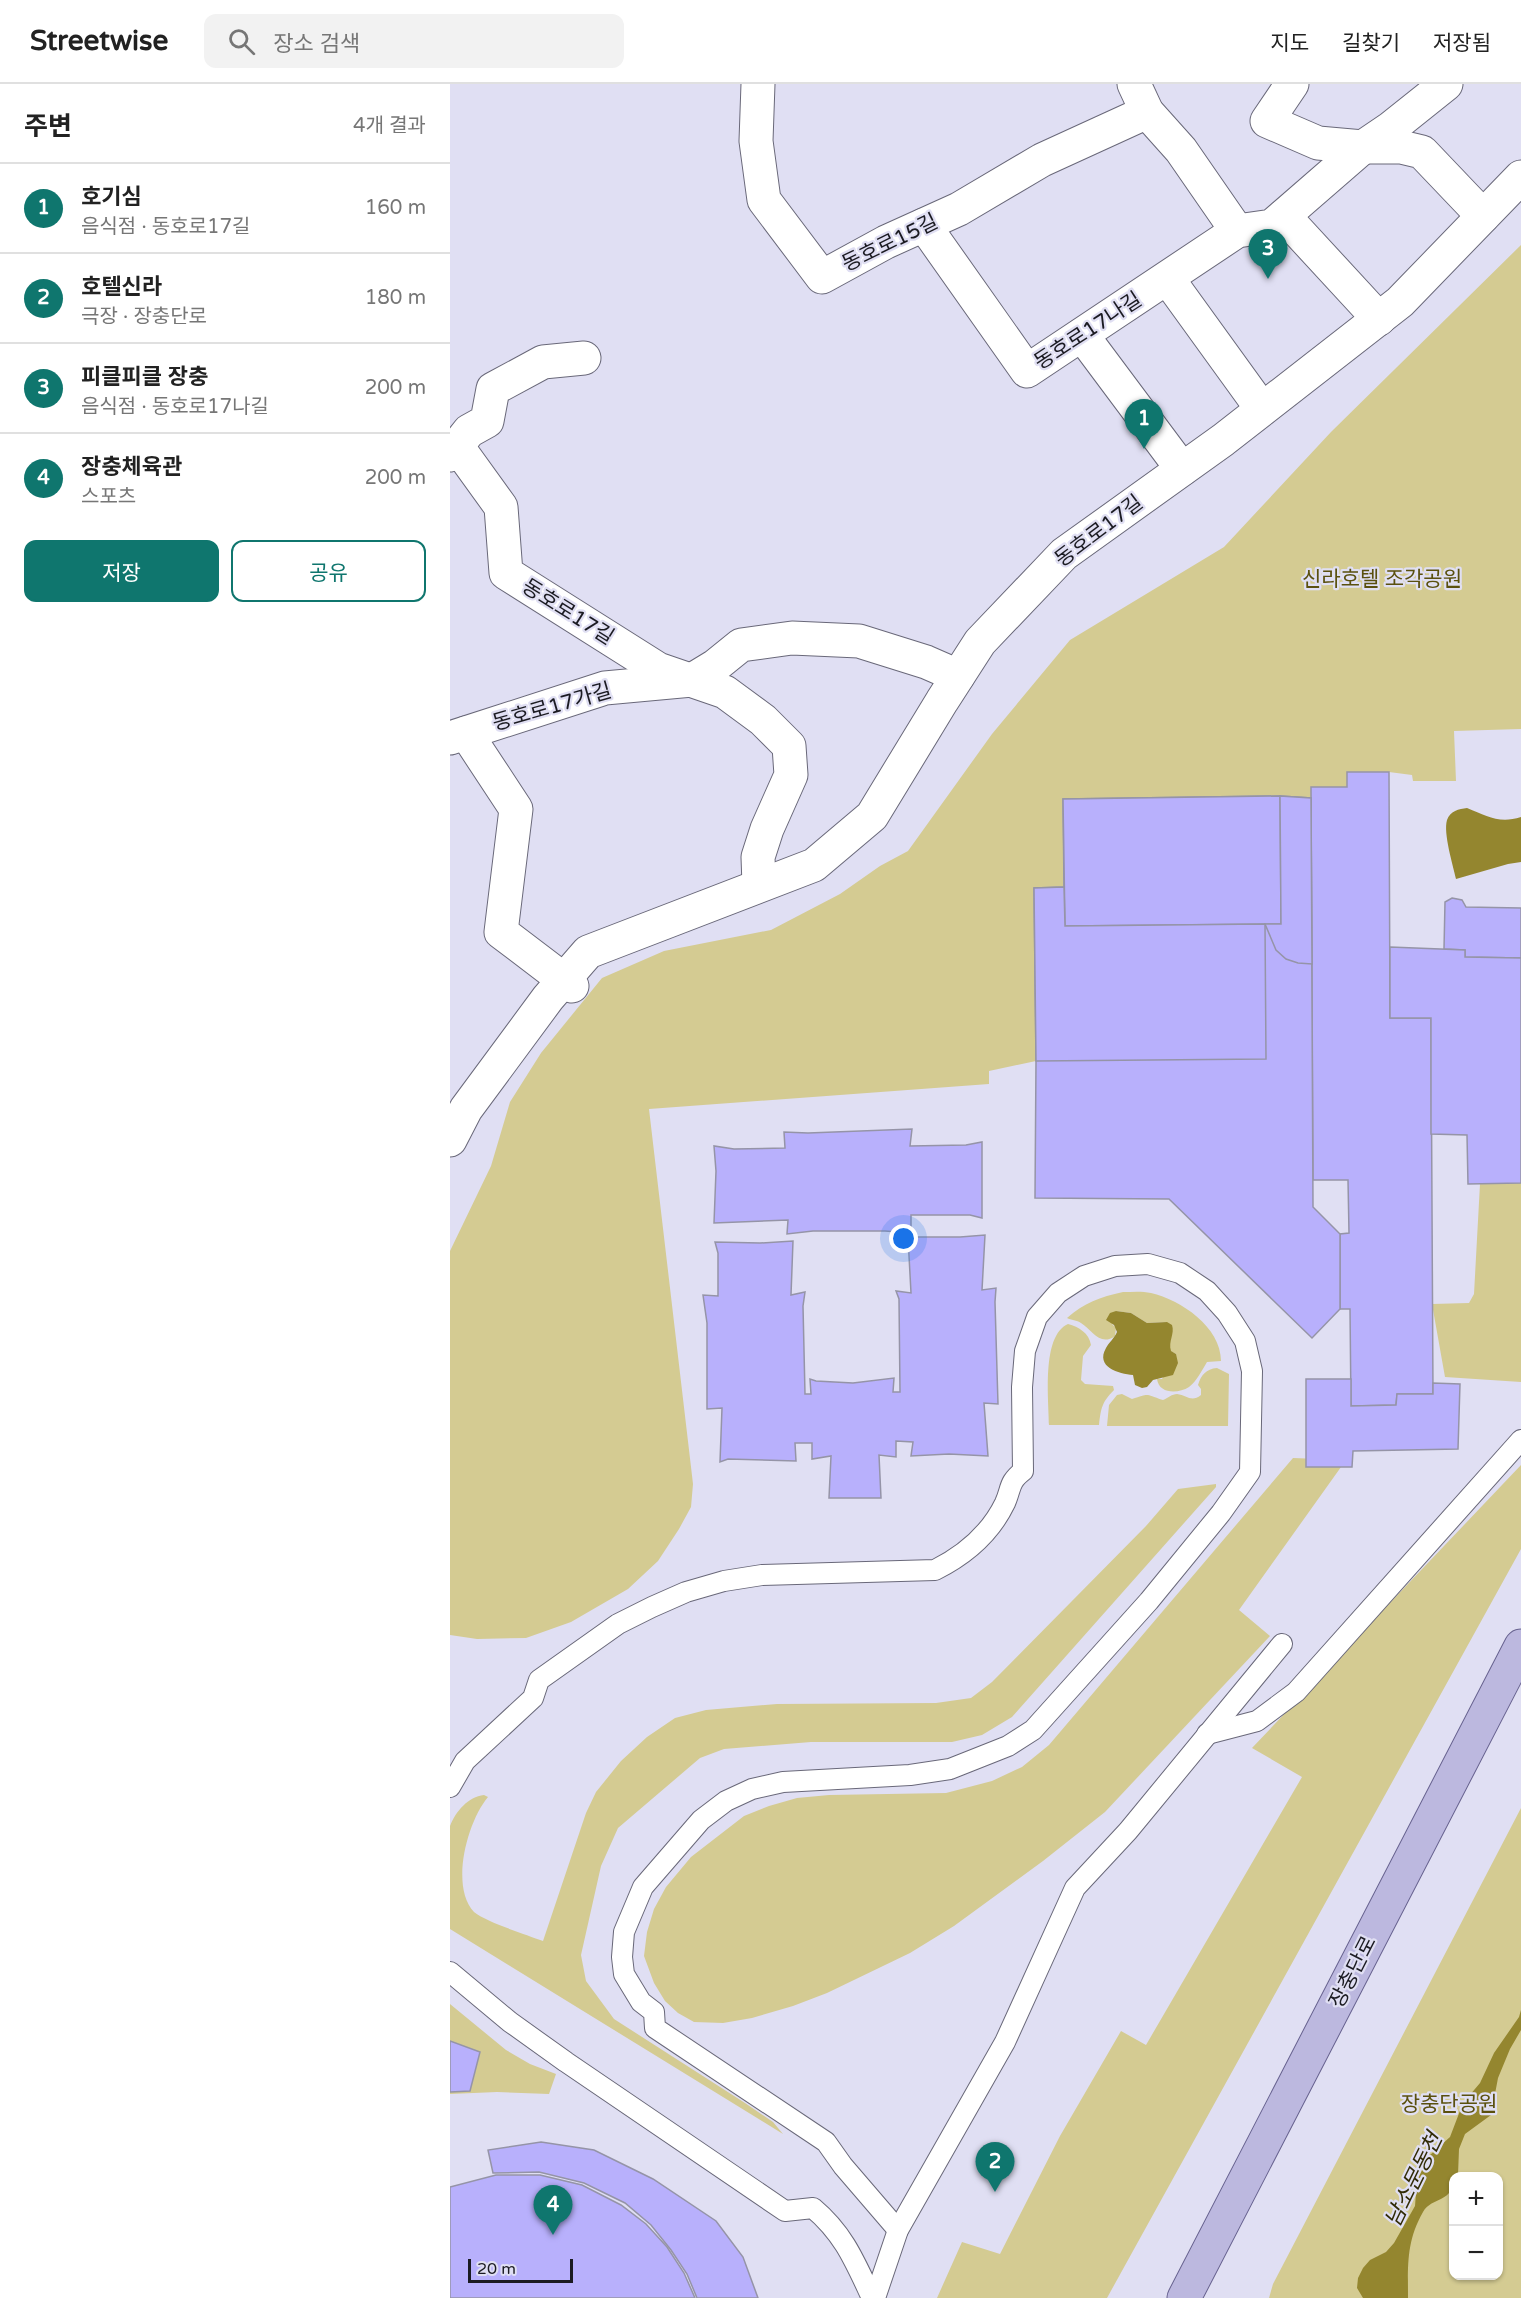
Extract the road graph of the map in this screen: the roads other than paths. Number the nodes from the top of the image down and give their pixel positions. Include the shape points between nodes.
1 (758, 84) edge
2 (1292, 84) edge
3 (1446, 84) edge
4 (1140, 98) edge
5 (1363, 147) junction
6 (1521, 177) edge
7 (1284, 216) junction
8 (1483, 216) junction
9 (924, 225) junction
10 (1237, 231) junction
11 (1168, 279) junction
12 (1379, 319) junction
13 (1082, 335) junction
14 (584, 358) dead end
15 (1262, 409) junction
16 (453, 451) edge
17 (1182, 470) junction
18 (958, 676) junction
19 (692, 680) junction
20 (458, 736) edge
21 (759, 885) junction
22 (568, 983) junction
23 (450, 1140) edge
24 (1521, 1440) edge
25 (1282, 1644) dead end
26 (1521, 1646) edge
27 (1207, 1734) junction
28 (450, 1787) edge
29 (450, 1972) edge
30 (898, 2230) junction
31 (874, 2298) edge
32 (1185, 2298) edge

1 - 9 street, 동호로15길 via 756,141 764,200 822,277
2 - 5 street via 1267,122 1318,143
3 - 5 street, 동호로17나길
4 - 9 street, 동호로15길 via 959,209
4 - 10 street
5 - 7 street, 동호로17나길
5 - 8 street via 1401,147 1422,152
6 - 8 street, 동호로17길
7 - 10 street, 동호로17나길 via 1272,226
7 - 12 street
8 - 12 street, 동호로17길
9 - 13 street, 동호로17나길 via 1027,371
10 - 11 street, 동호로17나길
11 - 13 street, 동호로17나길
11 - 15 street
12 - 15 street, 동호로17길
13 - 17 street
14 - 16 street via 543,362 493,389 488,421 469,431
15 - 17 street, 동호로17길
16 - 19 street, 동호로17길 via 501,507 506,573 658,669
17 - 18 street, 동호로17길 via 1064,554 980,642
18 - 19 street via 859,641 792,638 741,645
18 - 21 street, 동호로17길 via 872,816 814,865
19 - 20 street, 동호로17가길 via 604,688
19 - 21 street, 동호로17길 via 725,692 763,720 789,746 791,775 758,857
20 - 22 street via 516,809 501,932
21 - 22 street, 동호로17길 via 588,952
22 - 23 street, 동호로17길 via 548,998 466,1109
24 - 27 lane via 1296,1692 1257,1721
25 - 27 lane
26 - 32 main road, 장충단로
27 - 30 lane via 1128,1831 1075,1888 1005,2042
28 - 30 lane via 465,1761 532,1698 539,1680 618,1624 661,1603 724,1581 762,1575 935,1570 958,1559 993,1523 1013,1480 1023,1471 1025,1352 1037,1317 1058,1293 1084,1276 1115,1266 1148,1264 1180,1273 1208,1292 1245,1341 1250,1361 1250,1472 1149,1601 1033,1730 1008,1746 950,1769 783,1782 752,1789 726,1801 701,1820 643,1887 624,1932 624,1974 641,2002 654,2013 655,2028 826,2142
29 - 31 lane via 566,2062 785,2211 813,2208 830,2222 848,2246
30 - 31 lane

